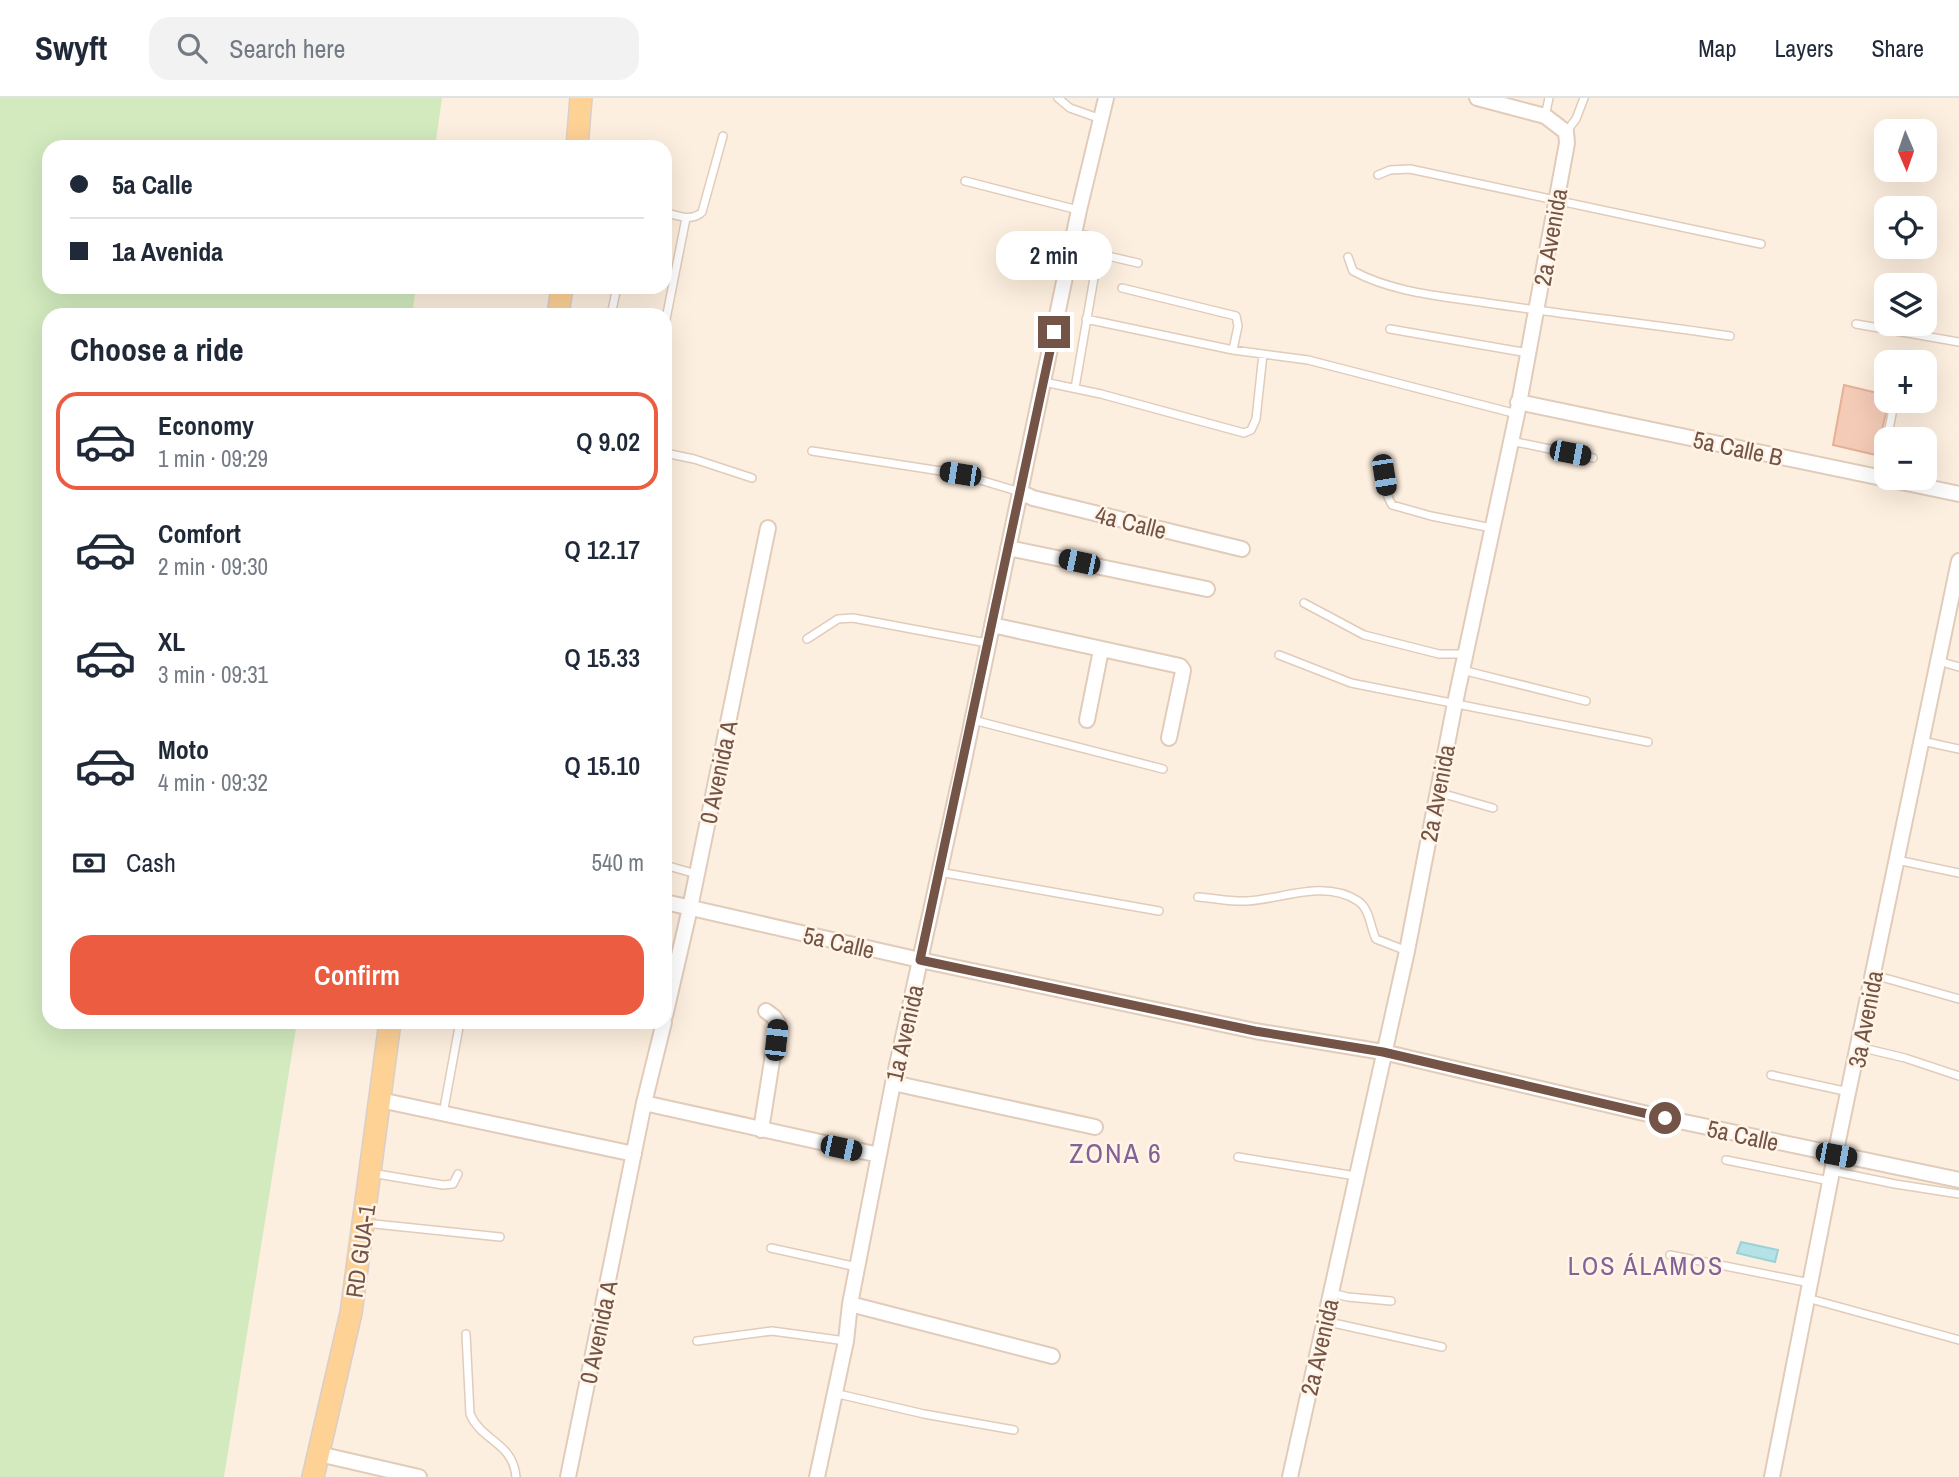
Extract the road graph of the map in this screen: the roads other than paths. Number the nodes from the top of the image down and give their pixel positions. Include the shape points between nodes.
1 (581, 98) edge
2 (1058, 98) edge
3 (1106, 98) edge
4 (1477, 98) edge
5 (1549, 98) edge
6 (1584, 98) edge
7 (1545, 116) junction
8 (1102, 119) junction
9 (1566, 132) junction
10 (723, 136) dead end
11 (578, 140) edge
12 (1378, 175) dead end
13 (965, 181) dead end
14 (1557, 200) junction
15 (1079, 210) junction
16 (672, 214) edge
17 (686, 218) junction
18 (1075, 233) junction
19 (1761, 244) dead end
20 (1099, 254) junction
21 (1349, 257) dead end
22 (1138, 263) dead end
23 (1122, 288) dead end
24 (672, 289) edge
25 (1536, 311) junction
26 (1086, 319) junction
27 (1856, 324) dead end
28 (1390, 328) dead end
29 (1730, 336) dead end
30 (1959, 342) edge
31 (1233, 350) junction
32 (1528, 353) junction
33 (1263, 354) junction
34 (1043, 382) junction
35 (1075, 388) junction
36 (1517, 408) junction
37 (1892, 414) dead end
38 (1890, 427) edge
39 (1510, 440) junction
40 (812, 451) dead end
41 (672, 454) edge
42 (1593, 458) dead end
43 (1384, 475) dead end
44 (1874, 477) edge
45 (752, 478) dead end
46 (1937, 489) edge
47 (1020, 492) junction
48 (1959, 494) edge
49 (1492, 527) junction
50 (768, 528) dead end
51 (1008, 548) junction
52 (1242, 549) dead end
53 (1959, 561) edge
54 (1207, 589) dead end
55 (1304, 603) dead end
56 (1954, 612) edge
57 (992, 625) junction
58 (807, 639) dead end
59 (987, 643) junction
60 (1101, 650) junction
61 (1465, 654) junction
62 (1279, 655) dead end
63 (1938, 661) junction
64 (1959, 667) edge
65 (1462, 670) junction
66 (1586, 701) dead end
67 (1455, 703) junction
68 (972, 719) junction
69 (1087, 720) dead end
70 (1168, 738) dead end
71 (1648, 741) dead end
72 (1922, 741) junction
73 (1959, 749) edge
74 (1163, 769) dead end
75 (1437, 792) junction
76 (1493, 808) dead end
77 (1897, 860) junction
78 (672, 867) edge
79 (939, 872) junction
80 (1959, 873) edge
81 (697, 874) junction
82 (1198, 897) dead end
83 (672, 904) edge
84 (690, 908) junction
85 (1159, 911) dead end
86 (1407, 951) junction
87 (672, 958) edge
88 (920, 960) junction
89 (1874, 975) junction
90 (1959, 999) edge
91 (766, 1011) dead end
92 (389, 1029) edge
93 (459, 1029) edge
94 (662, 1029) edge
95 (1859, 1047) junction
96 (1383, 1052) junction
97 (1771, 1075) dead end
98 (1959, 1076) edge
99 (893, 1083) junction
100 (1850, 1092) junction
101 (380, 1100) junction
102 (644, 1103) junction
103 (443, 1115) junction
104 (1095, 1126) dead end
105 (761, 1130) junction
106 (634, 1154) junction
107 (879, 1155) junction
108 (1836, 1155) junction
109 (1238, 1157) dead end
110 (1726, 1160) dead end
111 (371, 1173) junction
112 (458, 1174) dead end
113 (1356, 1176) junction
114 (1831, 1176) junction
115 (1959, 1180) edge
116 (1959, 1194) edge
117 (364, 1223) junction
118 (500, 1237) dead end
119 (771, 1248) dead end
120 (1670, 1255) dead end
121 (858, 1267) junction
122 (1810, 1283) junction
123 (1331, 1293) junction
124 (1807, 1298) junction
125 (1391, 1301) dead end
126 (850, 1304) junction
127 (1324, 1321) junction
128 (466, 1334) dead end
129 (1959, 1340) edge
130 (697, 1341) dead end
131 (846, 1341) junction
132 (1442, 1347) dead end
133 (1052, 1356) dead end
134 (834, 1393) junction
135 (1014, 1430) dead end
136 (319, 1454) junction
137 (397, 1475) edge
138 (313, 1477) edge
139 (419, 1477) edge
140 (516, 1477) edge
141 (568, 1477) edge
142 (817, 1477) edge
143 (1290, 1477) edge
144 (1772, 1477) edge

1 - 11 main road
2 - 8 lane via 1070,108
3 - 8 street, 1a Avenida
4 - 7 street
5 - 7 lane
6 - 9 lane
7 - 9 street
8 - 15 street, 1a Avenida
9 - 14 street, 2a Avenida
10 - 17 lane via 702,212
12 - 14 lane via 1410,169
13 - 15 lane
14 - 19 lane
14 - 25 street, 2a Avenida
15 - 18 street, 1a Avenida
16 - 17 lane
17 - 24 lane
18 - 20 lane via 1098,238
18 - 34 street, 1a Avenida
20 - 22 lane
20 - 26 lane
21 - 25 lane via 1353,271 1396,289
23 - 31 lane via 1236,316
25 - 29 lane
25 - 32 street, 2a Avenida
26 - 31 lane
26 - 35 lane
27 - 30 lane
28 - 32 lane
31 - 33 lane
32 - 36 street, 2a Avenida
33 - 35 lane via 1256,419 1244,433
33 - 36 lane
34 - 35 lane
34 - 47 street, 1a Avenida
36 - 39 street, 2a Avenida
36 - 44 street, 5a Calle B
37 - 38 lane
39 - 42 lane
39 - 49 street, 2a Avenida
40 - 47 lane via 960,474
41 - 45 lane
43 - 49 lane via 1392,505
46 - 48 street, 5a Calle B
47 - 51 street, 1a Avenida
47 - 52 street, 4a Calle
49 - 61 street, 2a Avenida
50 - 81 street, 0 Avenida A
51 - 54 street
51 - 57 street, 1a Avenida
53 - 56 street, 3a Avenida
55 - 61 lane via 1364,635 1439,654
56 - 63 street, 3a Avenida
57 - 59 street, 1a Avenida
57 - 60 street
58 - 59 lane via 838,619 853,618
59 - 68 street, 1a Avenida
60 - 69 street
60 - 70 street via 1180,666 1183,670
61 - 65 street, 2a Avenida
62 - 67 lane via 1351,683
63 - 64 lane
63 - 72 street, 3a Avenida
65 - 66 lane
65 - 67 street, 2a Avenida
67 - 71 lane
67 - 75 street, 2a Avenida
68 - 74 lane
68 - 79 street, 1a Avenida
72 - 73 lane
72 - 77 street, 3a Avenida
75 - 76 lane
75 - 86 street, 2a Avenida
77 - 80 lane
77 - 89 street, 3a Avenida
78 - 81 lane
79 - 85 lane
79 - 88 street, 1a Avenida
81 - 84 street, 0 Avenida A
82 - 86 lane via 1245,901 1315,890 1339,894 1359,901 1377,939
83 - 84 street, 5a Calle
84 - 87 street, 0 Avenida A
84 - 88 street, 5a Calle
86 - 96 street, 2a Avenida
88 - 96 street, 5a Calle via 1255,1031
88 - 99 street, 1a Avenida
89 - 90 lane
89 - 95 street, 3a Avenida
91 - 105 street via 778,1023
92 - 101 main road, RD GUA-1
93 - 103 lane
94 - 102 street, 0 Avenida A
95 - 98 lane
95 - 100 street, 3a Avenida
96 - 108 street, 5a Calle
96 - 113 street, 2a Avenida
97 - 100 lane
99 - 104 street
99 - 107 street, 1a Avenida
100 - 108 street, 3a Avenida
101 - 103 street
101 - 111 main road, RD GUA-1
102 - 105 street
102 - 106 street, 0 Avenida A
103 - 106 street
105 - 107 street
106 - 141 street, 0 Avenida A
107 - 121 street, 1a Avenida
108 - 114 street, 3a Avenida
108 - 115 street, 5a Calle
109 - 113 lane
110 - 114 lane
111 - 112 lane via 443,1185 453,1184
111 - 117 main road, RD GUA-1
113 - 123 street, 2a Avenida
114 - 116 lane
114 - 122 street, 3a Avenida
117 - 118 lane
117 - 136 main road, RD GUA-1 via 351,1313
119 - 121 lane
120 - 122 lane
121 - 126 street, 1a Avenida
122 - 124 street, 3a Avenida
123 - 125 lane
123 - 127 street, 2a Avenida
124 - 129 lane
124 - 144 street, 3a Avenida
126 - 131 street, 1a Avenida
126 - 133 street
127 - 132 lane
127 - 143 street, 2a Avenida
128 - 140 lane via 470,1415 474,1425 504,1447
130 - 131 lane via 772,1331
131 - 134 street, 1a Avenida
134 - 135 lane
134 - 142 street, 1a Avenida
136 - 137 street
136 - 138 main road, RD GUA-1
137 - 139 street

